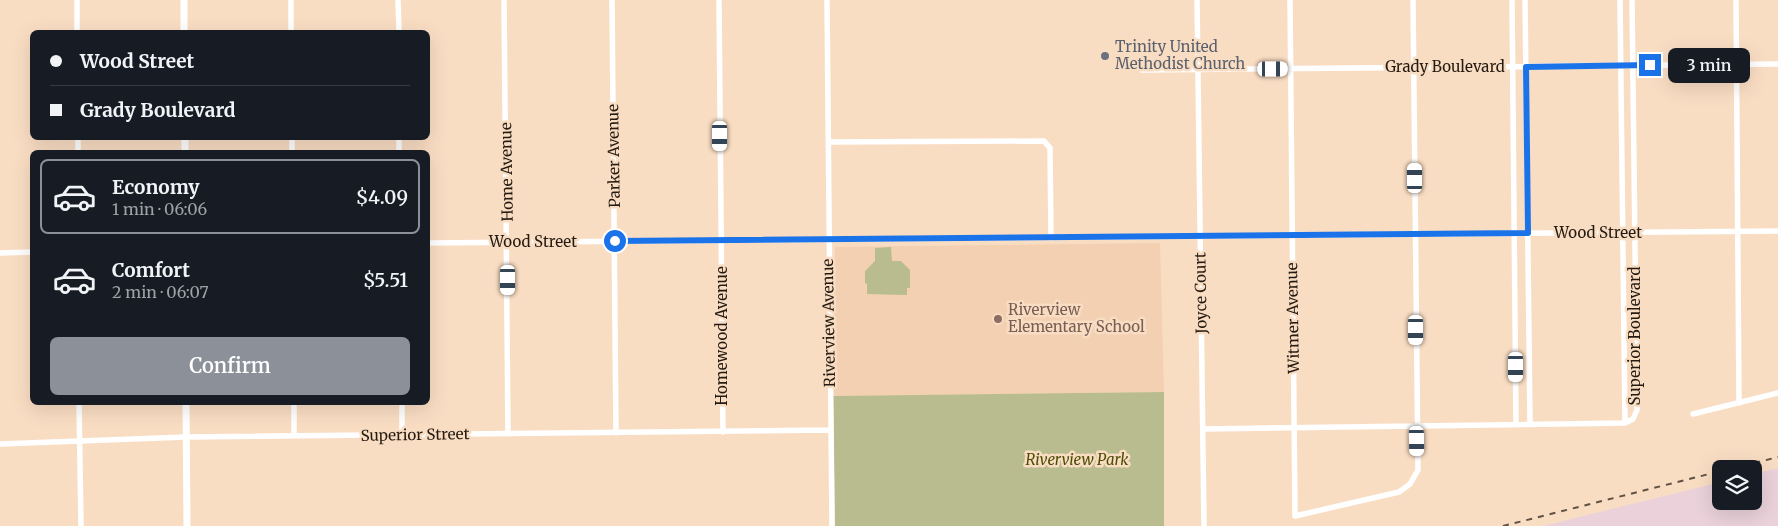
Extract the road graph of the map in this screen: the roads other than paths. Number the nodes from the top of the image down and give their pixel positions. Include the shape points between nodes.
1 (76, 0) edge
2 (184, 0) edge
3 (291, 0) edge
4 (398, 0) edge
5 (504, 0) edge
6 (612, 0) edge
7 (719, 0) edge
8 (827, 0) edge
9 (1197, 0) edge
10 (1290, 0) edge
11 (1413, 0) edge
12 (1512, 0) edge
13 (1525, 0) edge
14 (1620, 0) edge
15 (1632, 0) edge
16 (1736, 0) edge
17 (77, 30) edge
18 (184, 30) edge
19 (291, 30) edge
20 (399, 30) edge
21 (1736, 64) junction
22 (1778, 64) edge
23 (1633, 65) junction
24 (1621, 66) junction
25 (1414, 67) junction
26 (1513, 67) junction
27 (1526, 67) junction
28 (1290, 69) junction
29 (1142, 70) dead end
30 (1198, 70) junction
31 (829, 142) junction
32 (1737, 231) junction
33 (1778, 231) edge
34 (1515, 233) junction
35 (1528, 233) junction
36 (1623, 233) junction
37 (1634, 233) junction
38 (1415, 234) junction
39 (1201, 236) junction
40 (1292, 236) junction
41 (1051, 238) junction
42 (828, 239) junction
43 (722, 240) junction
44 (615, 241) junction
45 (507, 242) junction
46 (430, 243) edge
47 (30, 252) edge
48 (0, 253) edge
49 (1778, 393) edge
50 (1739, 403) junction
51 (79, 405) edge
52 (186, 405) edge
53 (294, 405) edge
54 (402, 405) edge
55 (1692, 414) dead end
56 (1625, 423) junction
57 (1516, 424) junction
58 (1530, 424) junction
59 (1417, 426) junction
60 (1294, 428) junction
61 (1203, 429) junction
62 (830, 430) junction
63 (723, 432) junction
64 (616, 433) junction
65 (508, 434) junction
66 (294, 436) junction
67 (402, 436) junction
68 (186, 437) junction
69 (79, 441) junction
70 (0, 444) edge
71 (81, 526) edge
72 (187, 526) edge
73 (832, 526) edge
74 (1204, 526) edge

1 - 17 street
2 - 18 street
3 - 19 street
4 - 20 street
5 - 45 street, Home Avenue
6 - 44 street, Parker Avenue
7 - 43 street, Homewood Avenue
8 - 31 street, Riverview Avenue
9 - 30 street, Joyce Court
10 - 28 street, Witmer Avenue
11 - 25 street
12 - 26 street
13 - 27 street
14 - 24 street, Superior Boulevard
15 - 23 street, Superior Boulevard
16 - 21 street
21 - 22 street, Grady Boulevard
21 - 23 street, Grady Boulevard
21 - 32 street
23 - 24 street, Grady Boulevard
23 - 37 street, Superior Boulevard
24 - 27 street, Grady Boulevard
24 - 36 street, Superior Boulevard
25 - 26 street, Grady Boulevard
25 - 28 street, Grady Boulevard
25 - 38 street
26 - 27 street, Grady Boulevard
26 - 34 street
27 - 35 street
28 - 30 street, Grady Boulevard
28 - 40 street, Witmer Avenue
29 - 30 street, Grady Boulevard
30 - 39 street, Joyce Court
31 - 41 street via 1044,141 1050,148
31 - 42 street, Riverview Avenue
32 - 33 street, Wood Street
32 - 37 street, Wood Street
32 - 50 street
34 - 35 street, Wood Street
34 - 38 street, Wood Street
34 - 57 street
35 - 36 street, Wood Street
35 - 58 street
36 - 37 street, Wood Street
36 - 56 street, Superior Boulevard
37 - 56 street, Superior Boulevard via 1637,410 1633,419
38 - 40 street, Wood Street
38 - 59 street
39 - 40 street, Wood Street
39 - 41 street, Wood Street
39 - 61 street, Joyce Court
40 - 60 street, Witmer Avenue
41 - 42 street, Wood Street
42 - 43 street, Wood Street
42 - 62 street, Riverview Avenue
43 - 44 street, Wood Street
43 - 63 street, Homewood Avenue
44 - 45 street, Wood Street
44 - 64 street, Parker Avenue
45 - 46 street, Wood Street
45 - 65 street, Home Avenue
47 - 48 street
49 - 50 street
50 - 55 street
51 - 69 street
52 - 68 street
53 - 66 street
54 - 67 street
56 - 58 street
57 - 58 street
57 - 59 street
59 - 60 street
59 - 60 street, Witmer Avenue via 1418,470 1410,484 1399,492 1295,516
60 - 61 street
61 - 74 street, Joyce Court
62 - 63 street, Superior Street
62 - 73 street, Riverview Avenue
63 - 64 street, Superior Street
64 - 65 street, Superior Street
65 - 67 street, Superior Street
66 - 67 street, Superior Street
66 - 68 street, Superior Street
68 - 69 street, Superior Street
68 - 72 street
69 - 70 street, Superior Street
69 - 71 street

